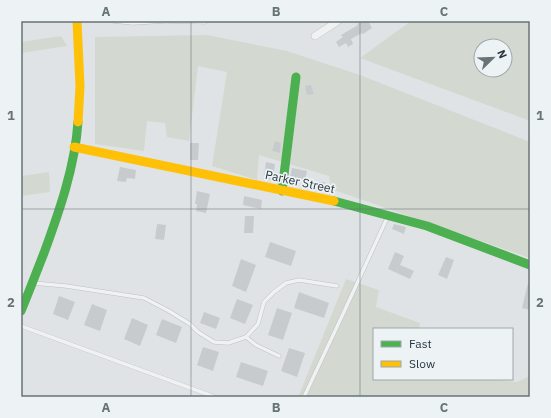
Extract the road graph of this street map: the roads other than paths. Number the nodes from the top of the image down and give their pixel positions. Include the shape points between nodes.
1 (77, 21) edge
2 (113, 21) edge
3 (165, 21) edge
4 (338, 21) edge
5 (205, 22) edge
6 (314, 36) dead end
7 (296, 77) dead end
8 (74, 147) junction
9 (282, 191) junction
10 (388, 215) junction
11 (530, 265) edge
12 (32, 283) junction
13 (337, 286) dead end
14 (21, 311) edge
15 (21, 326) edge
16 (246, 336) junction
17 (279, 356) dead end
18 (215, 397) edge
19 (304, 397) edge

1 - 8 street via 80,85 78,127
2 - 3 lane
3 - 5 lane
4 - 6 street
7 - 9 street
8 - 9 street, Parker Street
8 - 12 street via 62,204
9 - 10 street, Parker Street
10 - 11 street, Parker Street via 443,232
10 - 19 lane
12 - 14 street
12 - 16 lane via 144,298 190,324 214,342 228,343
13 - 16 lane via 299,280 286,283 264,302 258,324
15 - 18 lane
16 - 17 lane via 256,345

